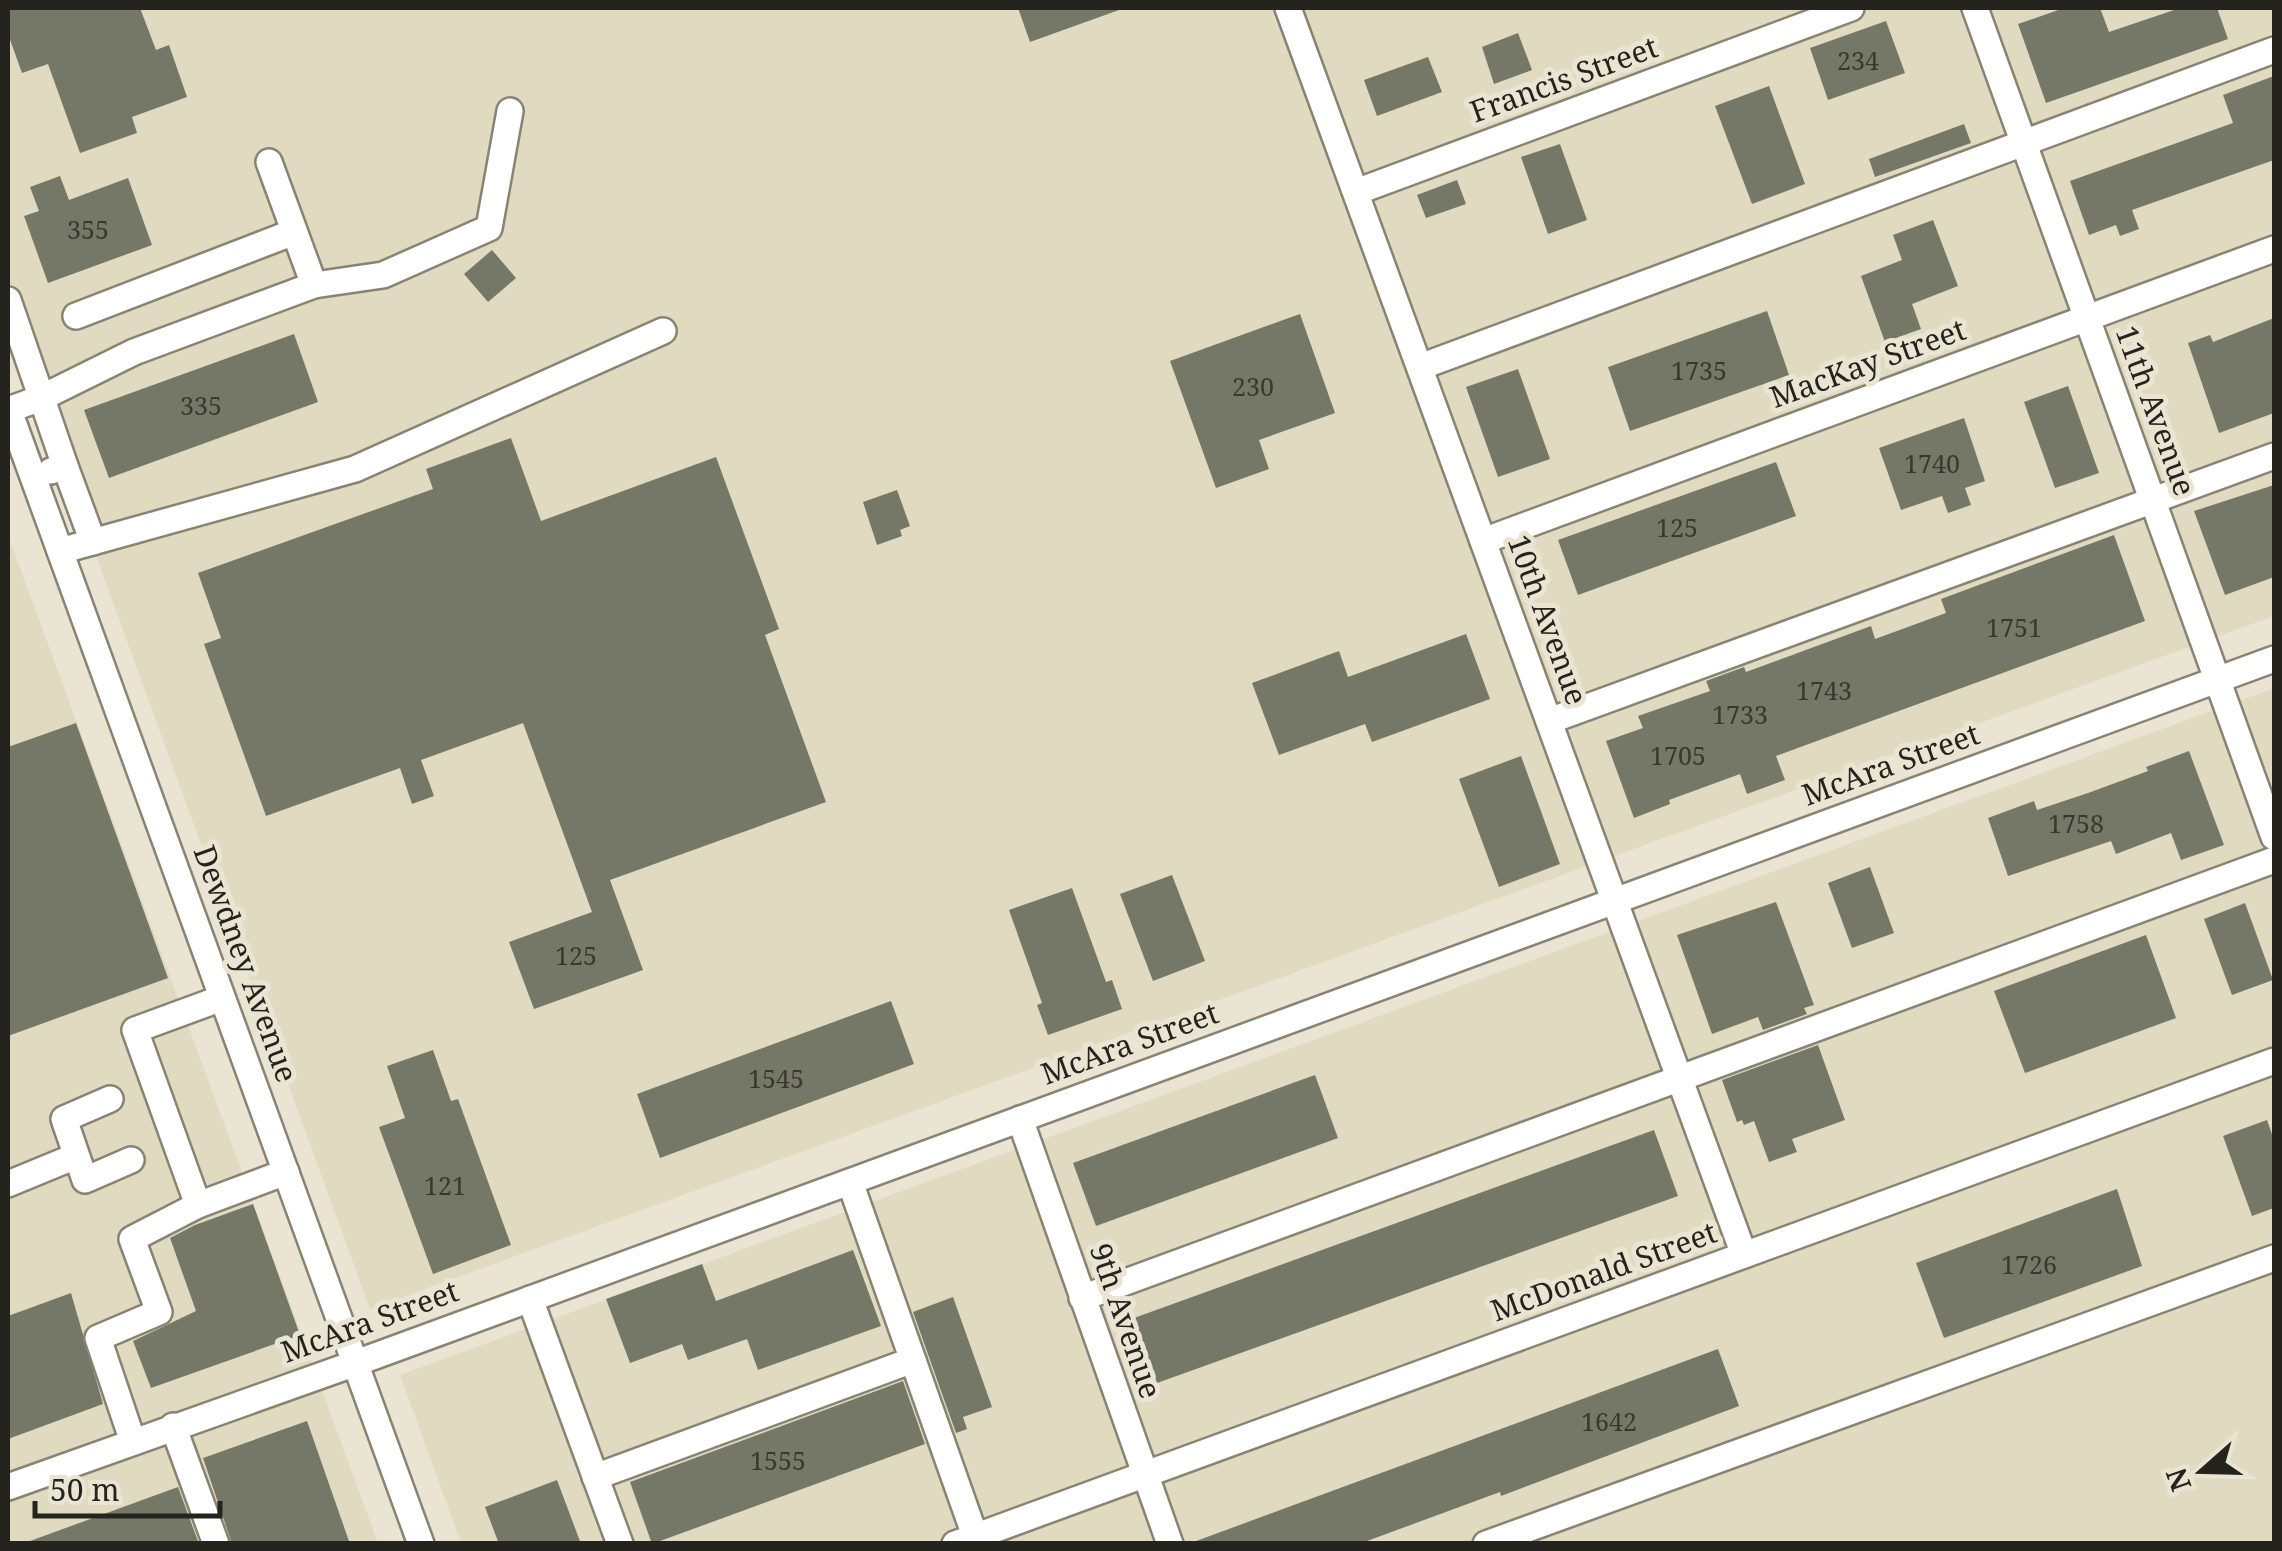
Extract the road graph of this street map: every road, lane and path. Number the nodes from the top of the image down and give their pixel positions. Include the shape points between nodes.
1 (1288, 8) edge
2 (1850, 8) edge
3 (1975, 8) edge
4 (2274, 50) edge
5 (510, 111) dead end
6 (2024, 141) junction
7 (269, 162) dead end
8 (1356, 192) junction
9 (294, 232) junction
10 (2274, 249) edge
11 (314, 284) junction
12 (8, 300) edge
13 (76, 316) dead end
14 (2087, 318) junction
15 (663, 330) dead end
16 (1420, 366) junction
17 (42, 398) junction
18 (8, 408) edge
19 (2274, 456) edge
20 (65, 466) junction
21 (32, 476) junction
22 (2153, 500) junction
23 (1483, 541) junction
24 (93, 542) junction
25 (60, 551) junction
26 (2274, 659) edge
27 (2218, 680) junction
28 (1549, 721) junction
29 (2274, 836) edge
30 (2274, 860) edge
31 (1615, 901) junction
32 (222, 998) junction
33 (2274, 1061) edge
34 (1682, 1079) junction
35 (110, 1099) dead end
36 (1020, 1120) junction
37 (76, 1156) junction
38 (131, 1160) dead end
39 (286, 1172) junction
40 (850, 1182) junction
41 (8, 1184) edge
42 (198, 1204) junction
43 (1744, 1255) junction
44 (2274, 1258) edge
45 (1082, 1298) junction
46 (530, 1299) junction
47 (913, 1360) junction
48 (356, 1363) junction
49 (173, 1426) junction
50 (133, 1442) junction
51 (1144, 1474) junction
52 (596, 1477) junction
53 (8, 1487) edge
54 (965, 1540) edge
55 (216, 1544) edge
56 (422, 1544) edge
57 (620, 1544) edge
58 (1170, 1544) edge
59 (1486, 1544) edge

1 - 8 street, 10th Avenue
2 - 8 street, Francis Street
3 - 6 street, 11th Avenue
4 - 6 street
5 - 11 street via 489,228 382,275
6 - 14 street, 11th Avenue
6 - 16 street
7 - 9 street
8 - 16 street, 10th Avenue
9 - 11 street
9 - 13 street
10 - 14 street, MacKay Street
11 - 17 street via 134,352
12 - 17 street
14 - 22 street, 11th Avenue
14 - 23 street, MacKay Street
15 - 24 street via 355,469
16 - 23 street, 10th Avenue
17 - 18 street
17 - 20 street
18 - 21 street, Dewdney Avenue
19 - 22 street
20 - 21 street
20 - 24 street
21 - 25 street, Dewdney Avenue
22 - 27 street, 11th Avenue
22 - 28 street
23 - 28 street, 10th Avenue
24 - 25 street
25 - 32 street, Dewdney Avenue
26 - 27 street, McAra Street
27 - 29 street, 11th Avenue
27 - 31 street, McAra Street
28 - 31 street, 10th Avenue
30 - 34 street
31 - 34 street, 10th Avenue
31 - 36 street, McAra Street
32 - 39 street, Dewdney Avenue
32 - 42 street via 135,1030
33 - 43 street, McDonald Street
34 - 43 street, 10th Avenue
34 - 45 street
35 - 37 street via 64,1118
36 - 40 street, McAra Street
36 - 45 street, 9th Avenue
37 - 38 street via 85,1180
37 - 41 street
39 - 42 street
39 - 48 street, Dewdney Avenue
40 - 46 street, McAra Street
40 - 47 street
42 - 50 street via 132,1239 160,1312 98,1338
43 - 51 street, McDonald Street
44 - 59 street
45 - 51 street, 9th Avenue
46 - 48 street, McAra Street
46 - 52 street
47 - 52 street
47 - 54 street
48 - 49 street, McAra Street
48 - 56 street, Dewdney Avenue
49 - 50 street, McAra Street
49 - 55 street
50 - 53 street, McAra Street
51 - 54 street, McDonald Street
51 - 58 street, 9th Avenue
52 - 57 street

